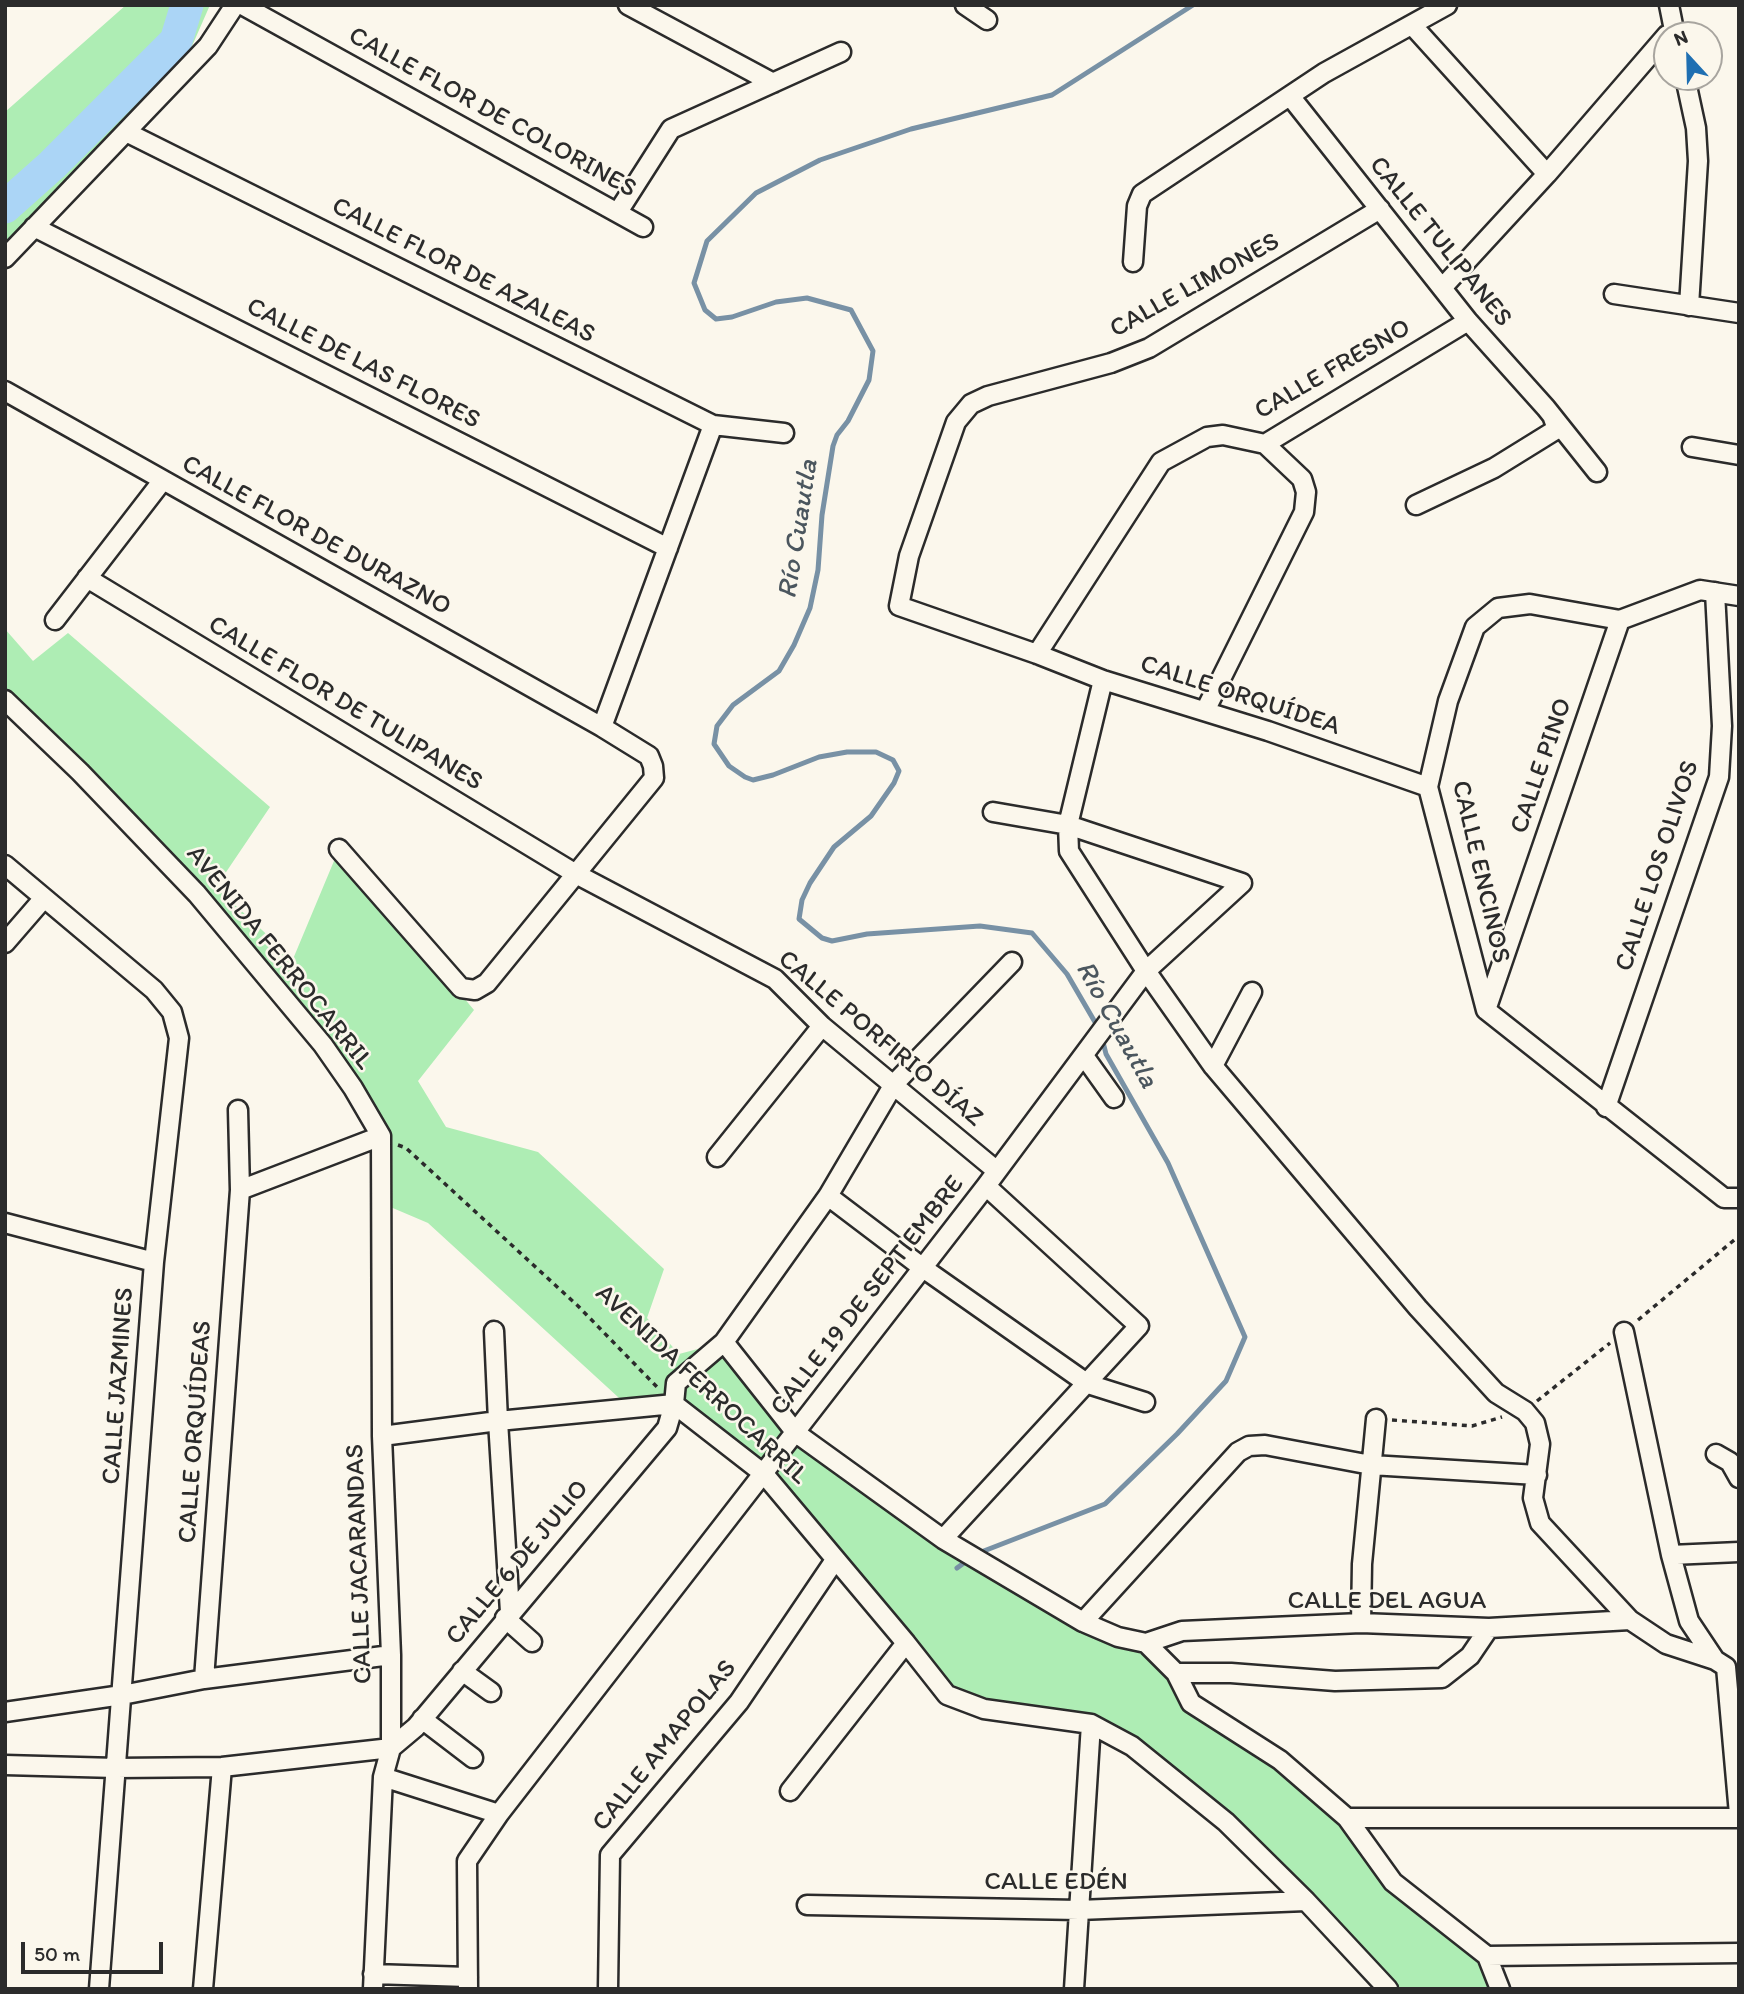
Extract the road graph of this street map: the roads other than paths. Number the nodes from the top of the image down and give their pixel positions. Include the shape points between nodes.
1 (235, 5) edge
2 (242, 5) edge
3 (628, 5) edge
4 (965, 5) edge
5 (1447, 5) edge
6 (987, 20) dead end
7 (1412, 25) junction
8 (841, 52) dead end
9 (1653, 53) edge
10 (773, 83) junction
11 (1688, 91) edge
12 (1290, 96) junction
13 (126, 132) junction
14 (1547, 174) junction
15 (1380, 209) junction
16 (618, 212) junction
17 (34, 227) junction
18 (643, 227) dead end
19 (5, 258) edge
20 (1133, 262) dead end
21 (1442, 288) junction
22 (1614, 294) dead end
23 (1689, 306) junction
24 (1739, 313) edge
25 (1468, 321) junction
26 (5, 391) edge
27 (1553, 418) junction
28 (713, 425) junction
29 (784, 433) dead end
30 (1265, 443) junction
31 (1692, 447) dead end
32 (1739, 455) edge
33 (1597, 472) dead end
34 (163, 480) junction
35 (1416, 505) dead end
36 (668, 548) junction
37 (87, 578) junction
38 (1715, 592) junction
39 (1739, 596) edge
40 (55, 620) dead end
41 (1620, 620) junction
42 (1037, 654) junction
43 (1103, 680) junction
44 (5, 700) edge
45 (1205, 711) junction
46 (602, 727) junction
47 (1428, 787) junction
48 (993, 812) dead end
49 (1068, 825) junction
50 (339, 849) dead end
51 (5, 865) edge
52 (576, 874) junction
53 (44, 898) junction
54 (5, 943) edge
55 (1013, 962) dead end
56 (1146, 971) junction
57 (1252, 992) dead end
58 (1486, 1010) junction
59 (822, 1026) junction
60 (1084, 1056) junction
61 (1213, 1066) junction
62 (894, 1084) junction
63 (1114, 1098) dead end
64 (1606, 1107) junction
65 (238, 1110) dead end
66 (381, 1136) junction
67 (717, 1157) dead end
68 (997, 1171) junction
69 (986, 1186) junction
70 (240, 1190) junction
71 (828, 1196) junction
72 (1739, 1198) edge
73 (5, 1223) edge
74 (154, 1262) junction
75 (923, 1268) junction
76 (494, 1331) dead end
77 (1624, 1332) dead end
78 (724, 1342) junction
79 (1088, 1384) junction
80 (1144, 1402) dead end
81 (674, 1404) junction
82 (1376, 1419) road end
83 (498, 1422) junction
84 (796, 1433) junction
85 (382, 1437) junction
86 (1716, 1454) dead end
87 (1371, 1465) junction
88 (764, 1474) junction
89 (1537, 1475) junction
90 (1739, 1478) edge
91 (943, 1539) junction
92 (1739, 1552) edge
93 (1671, 1555) junction
94 (835, 1560) junction
95 (508, 1615) junction
96 (1630, 1620) junction
97 (1689, 1620) junction
98 (1083, 1622) junction
99 (1361, 1623) junction
100 (1489, 1628) junction
101 (532, 1642) dead end
102 (906, 1643) junction
103 (1146, 1643) junction
104 (1666, 1644) junction
105 (391, 1655) junction
106 (1715, 1660) junction
107 (462, 1671) junction
108 (1176, 1673) junction
109 (204, 1679) junction
110 (491, 1692) dead end
111 (122, 1695) junction
112 (5, 1712) edge
113 (422, 1719) junction
114 (1091, 1724) junction
115 (391, 1748) junction
116 (473, 1758) dead end
117 (5, 1765) edge
118 (222, 1767) junction
119 (117, 1768) junction
120 (383, 1777) junction
121 (790, 1791) dead end
122 (499, 1814) junction
123 (1739, 1816) edge
124 (1346, 1818) junction
125 (1306, 1901) junction
126 (807, 1905) dead end
127 (1079, 1910) junction
128 (1739, 1953) edge
129 (1487, 1956) junction
130 (373, 1982) edge
131 (468, 1983) edge
132 (99, 1989) edge
133 (203, 1989) edge
134 (608, 1989) edge
135 (1074, 1989) edge
136 (1388, 1989) edge
137 (1500, 1989) edge

1 - 13 street via 208,46
2 - 16 street, CALLE FLOR DE COLORINES
3 - 10 street
4 - 6 street
5 - 7 street
7 - 12 street
7 - 14 street
8 - 10 street
9 - 14 street
10 - 16 street via 671,129
11 - 23 street via 1698,161
12 - 15 street, CALLE TULIPANES
12 - 20 street via 1142,194 1136,206
13 - 17 street
13 - 28 street, CALLE FLOR DE AZALEAS
14 - 21 street
15 - 21 street, CALLE TULIPANES
15 - 42 street, CALLE LIMONES via 1149,348 1111,363 988,396 971,404 956,422 909,556 899,606
16 - 18 street, CALLE FLOR DE COLORINES
17 - 19 street
17 - 36 street, CALLE DE LAS FLORES
21 - 25 street, CALLE TULIPANES
22 - 23 street
23 - 24 street
25 - 27 street, CALLE TULIPANES
25 - 30 street, CALLE FRESNO
26 - 34 street, CALLE FLOR DE DURAZNO
27 - 33 street, CALLE TULIPANES
27 - 35 street via 1557,429 1494,467
28 - 29 street, CALLE FLOR DE AZALEAS
28 - 36 street
30 - 42 street, CALLE FRESNO via 1223,435 1207,438 1161,462
30 - 45 street via 1302,479 1304,512
31 - 32 street
34 - 37 street
34 - 46 street, CALLE FLOR DE DURAZNO
36 - 46 street
37 - 40 street
37 - 52 street, CALLE FLOR DE TULIPANES
38 - 39 street
38 - 41 street via 1700,590
38 - 64 street, CALLE LOS OLIVOS via 1722,726 1718,777
41 - 47 street, CALLE ENCINOS via 1530,604 1498,608 1475,627 1448,701
41 - 58 street, CALLE PINO
42 - 43 street, CALLE ORQUÍDEA
43 - 45 street, CALLE ORQUÍDEA
43 - 49 street
44 - 66 street, AVENIDA FERROCARRIL via 197,894 323,1045
45 - 47 street, CALLE ORQUÍDEA
46 - 52 street, CALLE FLOR DE DURAZNO via 649,756 654,778
47 - 58 street, CALLE ENCINOS
48 - 49 street
49 - 56 street via 1069,851
49 - 56 street, CALLE 19 DE SEPTIEMBRE via 1242,883
50 - 52 street via 461,988 475,990 487,983
51 - 53 street, CALLE JAZMINES
52 - 59 street, CALLE PORFIRIO DÍAZ via 775,979
53 - 54 street
53 - 74 street, CALLE JAZMINES via 154,990 172,1012 179,1038
55 - 62 street, CALLE 6 DE JULIO
56 - 60 street, CALLE 19 DE SEPTIEMBRE
56 - 61 street
57 - 61 street
58 - 64 street
59 - 62 street, CALLE PORFIRIO DÍAZ
59 - 67 street
60 - 63 street
60 - 68 street, CALLE 19 DE SEPTIEMBRE
61 - 89 street via 1418,1308 1496,1393 1525,1410 1535,1423 1541,1444
62 - 68 street, CALLE PORFIRIO DÍAZ
62 - 71 street, CALLE 6 DE JULIO
64 - 72 street via 1724,1198
65 - 70 street, CALLE ORQUÍDEAS
66 - 70 street
66 - 85 street, CALLE JACARANDAS
68 - 69 street, CALLE 19 DE SEPTIEMBRE
69 - 75 street, CALLE 19 DE SEPTIEMBRE
69 - 79 street via 1139,1326
70 - 109 street, CALLE ORQUÍDEAS
71 - 75 street
71 - 78 street, CALLE 6 DE JULIO
73 - 74 street
74 - 111 street, CALLE JAZMINES
75 - 79 street
75 - 84 street, CALLE 19 DE SEPTIEMBRE
76 - 83 street
77 - 93 street
78 - 81 street, CALLE 6 DE JULIO via 676,1383
78 - 84 street, AVENIDA FERROCARRIL
79 - 80 street
79 - 91 street
81 - 83 street
81 - 88 street, AVENIDA FERROCARRIL
81 - 95 street, CALLE 6 DE JULIO via 667,1428
82 - 87 street
83 - 85 street
83 - 95 street
84 - 88 street, CALLE 19 DE SEPTIEMBRE
84 - 91 street, AVENIDA FERROCARRIL
85 - 105 street, CALLE JACARANDAS
86 - 90 street via 1730,1462
87 - 89 street
87 - 98 street via 1265,1445 1238,1452
87 - 99 street
88 - 94 street, AVENIDA FERROCARRIL
88 - 122 street, CALLE 19 DE SEPTIEMBRE
89 - 96 street via 1533,1498 1540,1524
91 - 98 street, AVENIDA FERROCARRIL
92 - 93 street
93 - 97 street
94 - 102 street, AVENIDA FERROCARRIL
94 - 134 street, CALLE AMAPOLAS via 739,1702 610,1855
95 - 101 street
95 - 107 street, CALLE 6 DE JULIO
96 - 100 street, CALLE DEL AGUA
96 - 104 street
97 - 104 street
97 - 106 street
98 - 103 street, AVENIDA FERROCARRIL
99 - 100 street, CALLE DEL AGUA
99 - 103 street, CALLE DEL AGUA via 1182,1631
100 - 108 street via 1470,1656 1442,1678 1335,1681
102 - 114 street, AVENIDA FERROCARRIL via 947,1695 984,1709
102 - 121 street
103 - 108 street
104 - 106 street
105 - 109 street
105 - 115 street, CALLE JACARANDAS
106 - 123 street via 1726,1667
107 - 110 street
107 - 113 street, CALLE 6 DE JULIO
108 - 124 street via 1191,1703 1280,1760
109 - 111 street
111 - 112 street
111 - 119 street, CALLE JAZMINES
113 - 115 street, CALLE 6 DE JULIO
113 - 116 street
114 - 125 street, AVENIDA FERROCARRIL via 1132,1746 1226,1822
114 - 127 street
115 - 118 street
115 - 120 street, CALLE JACARANDAS
117 - 119 street
118 - 119 street
118 - 133 street
119 - 132 street, CALLE JAZMINES
120 - 122 street
120 - 130 street, CALLE JACARANDAS
122 - 131 street, CALLE 19 DE SEPTIEMBRE via 467,1861
123 - 124 street
124 - 129 street via 1393,1882
125 - 127 street, CALLE EDÉN
125 - 136 street, AVENIDA FERROCARRIL
126 - 127 street, CALLE EDÉN
127 - 135 street
128 - 129 street
129 - 137 street
130 - 131 street

